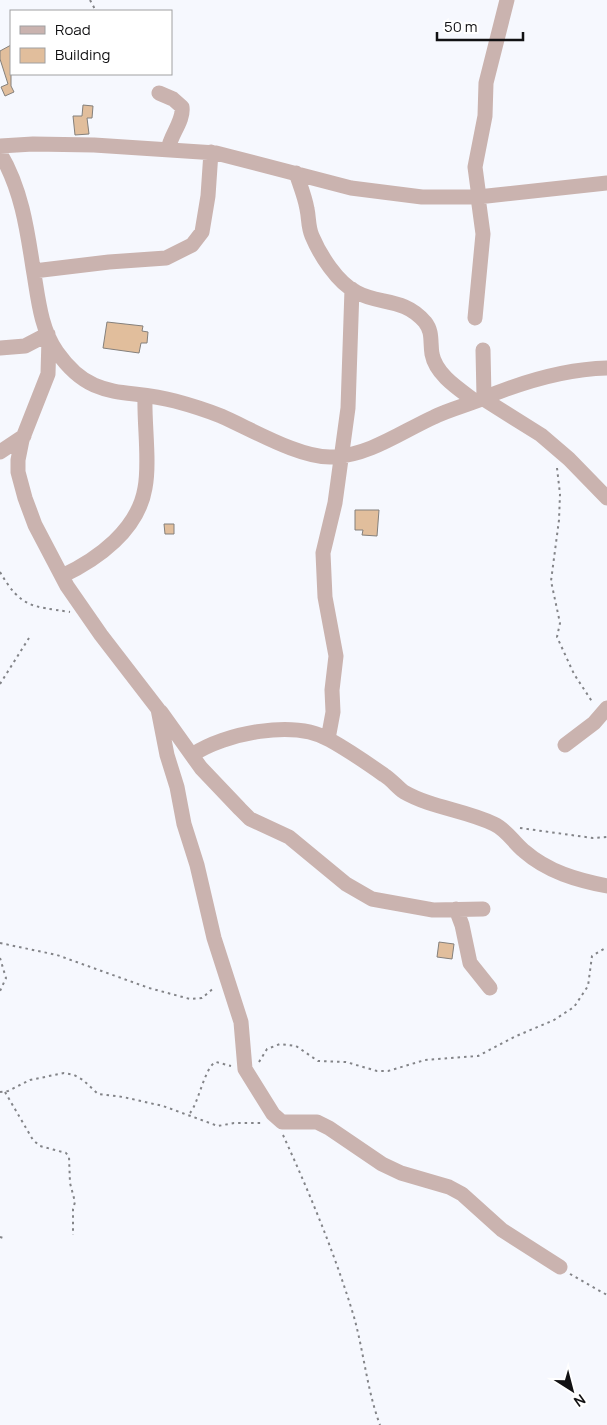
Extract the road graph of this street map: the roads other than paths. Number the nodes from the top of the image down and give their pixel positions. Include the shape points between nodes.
1 (507, 0) edge
2 (159, 93) dead end
3 (0, 146) edge
4 (168, 150) junction
5 (211, 152) junction
6 (0, 153) edge
7 (296, 173) junction
8 (607, 183) edge
9 (478, 197) junction
10 (34, 271) junction
11 (352, 290) junction
12 (475, 318) dead end
13 (49, 336) junction
14 (0, 348) edge
15 (483, 350) dead end
16 (607, 368) edge
17 (145, 396) junction
18 (480, 399) junction
19 (24, 436) junction
20 (0, 452) edge
21 (342, 456) junction
22 (607, 498) edge
23 (62, 576) junction
24 (607, 708) edge
25 (158, 709) junction
26 (328, 739) junction
27 (565, 745) dead end
28 (192, 755) junction
29 (607, 886) edge
30 (456, 909) junction
31 (483, 909) dead end
32 (490, 988) dead end
33 (560, 1267) road end

1 - 9 street via 486,83 485,116 475,167
2 - 4 street via 174,99 182,107 181,119
3 - 4 street via 33,144
4 - 5 street
5 - 7 street
5 - 10 street via 202,232 192,245 166,258
6 - 10 street via 18,190
7 - 9 street via 351,188 386,193
7 - 11 street via 312,236 334,271
8 - 9 street
9 - 12 street via 483,234
10 - 13 street
11 - 18 street via 397,303 414,312 430,331 435,364 454,385
11 - 21 street via 348,408
13 - 14 street via 26,346
13 - 17 street via 58,353 81,380 100,388
13 - 19 street via 48,374
15 - 18 street
16 - 18 street via 587,368 536,379
17 - 21 street via 196,407 309,453
17 - 23 street via 146,488 138,508 125,530 102,553
18 - 21 street via 434,416 358,453
18 - 22 street via 541,436
19 - 20 street
19 - 23 street via 18,466 25,498 35,525
21 - 26 street via 322,567 336,656
23 - 25 street via 89,618
24 - 27 street
25 - 28 street
25 - 33 street via 214,938 241,1022 244,1066 278,1121 317,1122 382,1164 462,1194 502,1230
26 - 28 street via 297,731 260,731 222,740
26 - 29 street via 413,797 502,828 522,850 543,866
28 - 30 street via 250,819 289,837 346,884 372,899 433,910
30 - 31 street
30 - 32 street via 470,963

